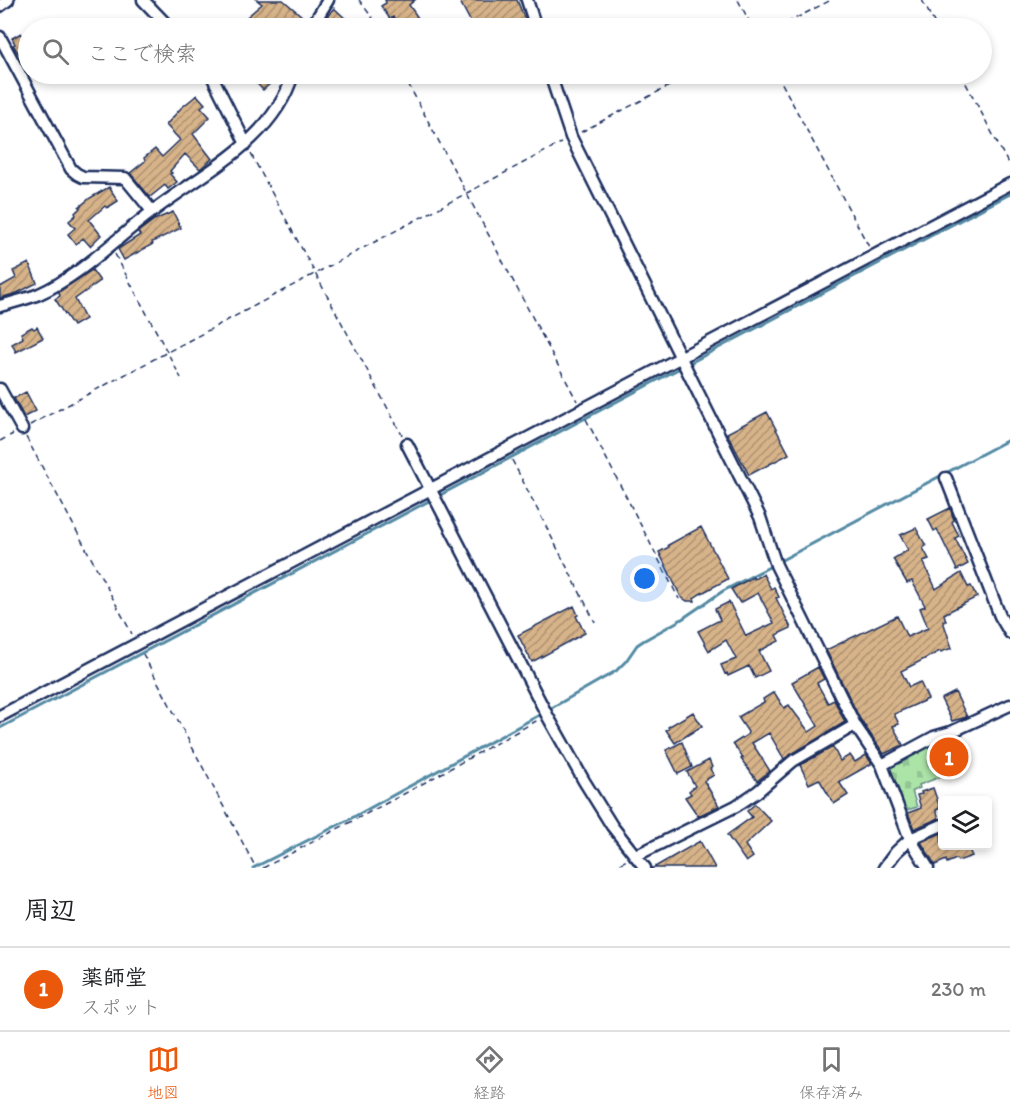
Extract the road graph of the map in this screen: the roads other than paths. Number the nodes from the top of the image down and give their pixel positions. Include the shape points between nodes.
1 (8, 0) edge
2 (143, 0) edge
3 (328, 0) edge
4 (526, 0) edge
5 (0, 6) edge
6 (160, 18) edge
7 (317, 18) edge
8 (532, 18) edge
9 (0, 37) edge
10 (18, 70) edge
11 (25, 84) edge
12 (216, 84) edge
13 (290, 84) edge
14 (553, 84) edge
15 (246, 144) junction
16 (1010, 183) edge
17 (152, 212) junction
18 (0, 306) edge
19 (681, 357) junction
20 (0, 388) edge
21 (22, 429) road end
22 (407, 444) road end
23 (946, 478) dead end
24 (430, 491) junction
25 (1010, 633) edge
26 (1010, 705) edge
27 (0, 716) edge
28 (855, 724) junction
29 (882, 765) junction
30 (938, 827) edge
31 (910, 838) junction
32 (635, 856) junction
33 (645, 868) edge
34 (885, 868) edge
35 (928, 868) edge

1 - 5 street
2 - 6 street
3 - 7 street
4 - 8 street
9 - 10 street
11 - 17 street via 71,169 83,177 125,178
12 - 15 street
13 - 15 street via 276,111
14 - 19 street via 571,137
15 - 17 street
16 - 19 street
17 - 18 street via 69,277 39,294
19 - 24 street
19 - 28 street via 760,517 776,565
20 - 21 street
22 - 24 street
23 - 25 street via 999,616
24 - 27 street
24 - 32 street via 596,803
26 - 29 street via 934,737
28 - 29 street
28 - 32 street via 793,761 736,806
29 - 31 street
30 - 31 street
31 - 34 street
31 - 35 street
32 - 33 street

